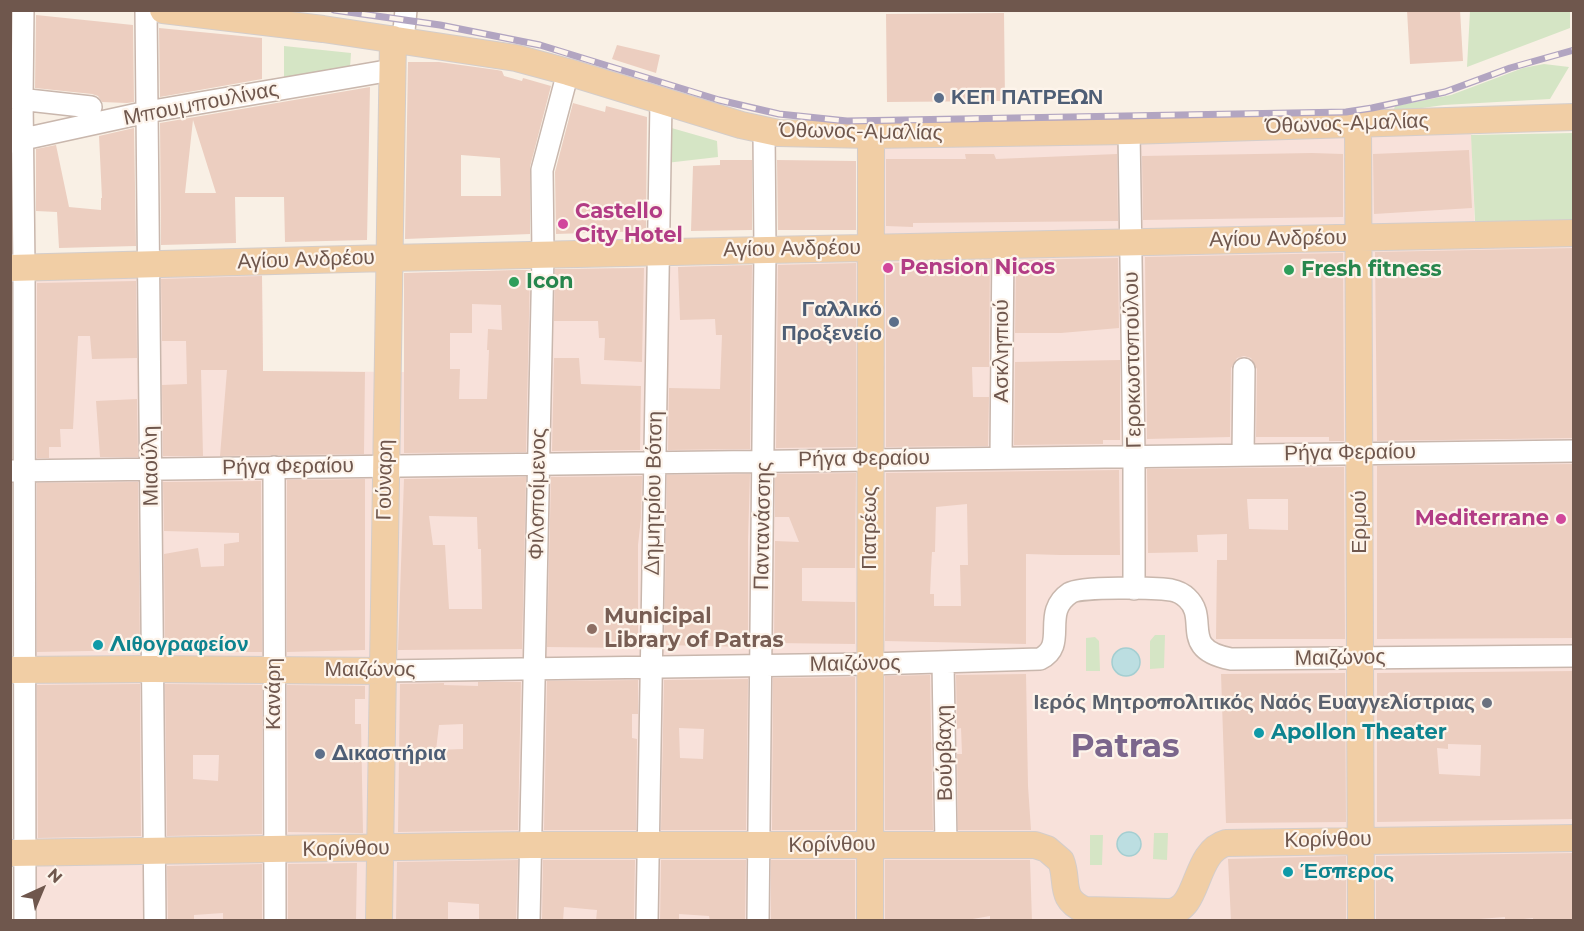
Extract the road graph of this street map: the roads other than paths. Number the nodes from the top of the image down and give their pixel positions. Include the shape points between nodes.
1 (23, 10) edge
2 (146, 10) edge
3 (163, 10) edge
4 (406, 10) edge
5 (398, 40) junction
6 (392, 70) junction
7 (568, 72) junction
8 (16, 99) edge
9 (660, 102) junction
10 (91, 108) dead end
11 (147, 112) junction
12 (1574, 117) edge
13 (1358, 124) junction
14 (764, 130) junction
15 (1129, 130) junction
16 (871, 135) junction
17 (16, 142) edge
18 (1574, 233) edge
19 (1359, 238) junction
20 (1131, 242) junction
21 (1003, 245) junction
22 (871, 248) junction
23 (765, 250) junction
24 (658, 252) junction
25 (543, 254) junction
26 (388, 258) junction
27 (149, 264) junction
28 (17, 268) edge
29 (1244, 369) dead end
30 (1574, 451) edge
31 (1360, 453) junction
32 (1243, 455) junction
33 (1134, 456) junction
34 (1001, 458) junction
35 (870, 459) junction
36 (763, 461) junction
37 (655, 462) junction
38 (539, 463) junction
39 (385, 465) junction
40 (274, 467) junction
41 (151, 469) junction
42 (17, 471) edge
43 (1134, 589) junction
44 (1574, 656) edge
45 (1360, 658) junction
46 (943, 662) junction
47 (870, 664) junction
48 (761, 665) junction
49 (651, 667) junction
50 (153, 669) junction
51 (535, 669) junction
52 (17, 670) edge
53 (274, 670) junction
54 (382, 671) junction
55 (1574, 838) edge
56 (1361, 840) junction
57 (870, 844) junction
58 (531, 845) junction
59 (946, 845) junction
60 (759, 846) junction
61 (648, 847) junction
62 (381, 849) junction
63 (275, 850) junction
64 (154, 851) junction
65 (17, 853) edge
66 (1138, 916) edge
67 (25, 921) edge
68 (155, 921) edge
69 (275, 921) edge
70 (379, 921) edge
71 (530, 921) edge
72 (647, 921) edge
73 (758, 921) edge
74 (870, 921) edge
75 (1361, 921) edge

1 - 8 street
2 - 11 street, Μιαούλη
3 - 5 main road, Όθωνος-Αμαλίας
4 - 5 street
5 - 6 main road, Γούναρη
5 - 7 main road, Όθωνος-Αμαλίας via 482,52
6 - 11 street, Μπουμπουλίνας
6 - 26 main road, Γούναρη
7 - 9 main road, Όθωνος-Αμαλίας
7 - 25 street, Φιλοποίμενος via 542,170
8 - 10 street
8 - 17 street
9 - 14 main road, Όθωνος-Αμαλίας
9 - 24 street, Δημητρίου Βότση
11 - 17 street, Μπουμπουλίνας
11 - 27 street, Μιαούλη
12 - 13 main road, Όθωνος-Αμαλίας
13 - 15 main road, Όθωνος-Αμαλίας
13 - 19 main road, Ερμού
14 - 16 main road, Όθωνος-Αμαλίας
14 - 23 street, Παντανάσσης
15 - 16 main road, Όθωνος-Αμαλίας
15 - 20 street, Γεροκωστοπούλου
16 - 22 main road, Πατρέως
17 - 28 street
18 - 19 main road, Αγίου Ανδρέου
19 - 20 main road, Αγίου Ανδρέου
19 - 31 main road, Ερμού
20 - 21 main road, Αγίου Ανδρέου
20 - 33 street, Γεροκωστοπούλου
21 - 22 main road, Αγίου Ανδρέου
21 - 34 street, Ασκληπιού
22 - 23 main road, Αγίου Ανδρέου
22 - 35 main road, Πατρέως
23 - 24 main road, Αγίου Ανδρέου
23 - 36 street, Παντανάσσης
24 - 25 main road, Αγίου Ανδρέου
24 - 37 street, Δημητρίου Βότση
25 - 26 main road, Αγίου Ανδρέου
25 - 38 street, Φιλοποίμενος
26 - 27 main road, Αγίου Ανδρέου
26 - 39 main road, Γούναρη
27 - 28 main road, Αγίου Ανδρέου
27 - 41 street, Μιαούλη
28 - 42 street
29 - 32 street
30 - 31 street, Ρήγα Φεραίου
31 - 32 street, Ρήγα Φεραίου
31 - 45 main road, Ερμού
32 - 33 street, Ρήγα Φεραίου
33 - 34 street, Ρήγα Φεραίου
33 - 43 street, Γεροκωστοπούλου
34 - 35 street, Ρήγα Φεραίου
35 - 36 street, Ρήγα Φεραίου
35 - 47 main road, Πατρέως
36 - 37 street, Ρήγα Φεραίου
36 - 48 street, Παντανάσσης
37 - 38 street, Ρήγα Φεραίου
37 - 49 street, Δημητρίου Βότση
38 - 39 street, Ρήγα Φεραίου
38 - 51 street, Φιλοποίμενος
39 - 40 street, Ρήγα Φεραίου
39 - 54 main road, Γούναρη
40 - 41 street, Ρήγα Φεραίου
40 - 53 street, Κανάρη
41 - 42 street, Ρήγα Φεραίου
41 - 50 street, Μιαούλη
42 - 52 street
43 - 45 street, Μαιζώνος via 1184,595 1195,610 1200,643 1224,657
43 - 46 street, Μαιζώνος via 1070,593 1055,613 1054,645 1040,659
44 - 45 street, Μαιζώνος
45 - 56 main road, Ερμού
46 - 47 street, Μαιζώνος
46 - 59 street, Βούρβαχη
47 - 48 street, Μαιζώνος
47 - 57 main road, Πατρέως
48 - 49 street, Μαιζώνος
48 - 60 street, Παντανάσσης
49 - 51 street, Μαιζώνος
49 - 61 street, Δημητρίου Βότση
50 - 52 main road, Μαιζώνος
50 - 53 main road, Μαιζώνος
50 - 64 street, Μιαούλη
51 - 54 street, Μαιζώνος
51 - 58 street, Φιλοποίμενος
52 - 65 street
53 - 54 main road, Μαιζώνος
53 - 63 street, Κανάρη
54 - 62 main road, Γούναρη
55 - 56 main road, Κορίνθου
56 - 66 main road, Κορίνθου via 1223,843 1207,856 1181,909
56 - 75 main road, Ερμού
57 - 59 main road, Κορίνθου
57 - 60 main road, Κορίνθου
57 - 74 main road, Πατρέως
58 - 61 main road, Κορίνθου
58 - 62 main road, Κορίνθου
58 - 71 street, Φιλοποίμενος
59 - 66 main road, Κορίνθου via 1041,846 1062,863 1065,889 1077,907
60 - 61 main road, Κορίνθου
60 - 73 street, Παντανάσσης
61 - 72 street, Δημητρίου Βότση
62 - 63 main road, Κορίνθου
62 - 70 main road, Γούναρη
63 - 64 main road, Κορίνθου
63 - 69 street, Κανάρη
64 - 65 main road, Κορίνθου
64 - 68 street, Μιαούλη
65 - 67 street

